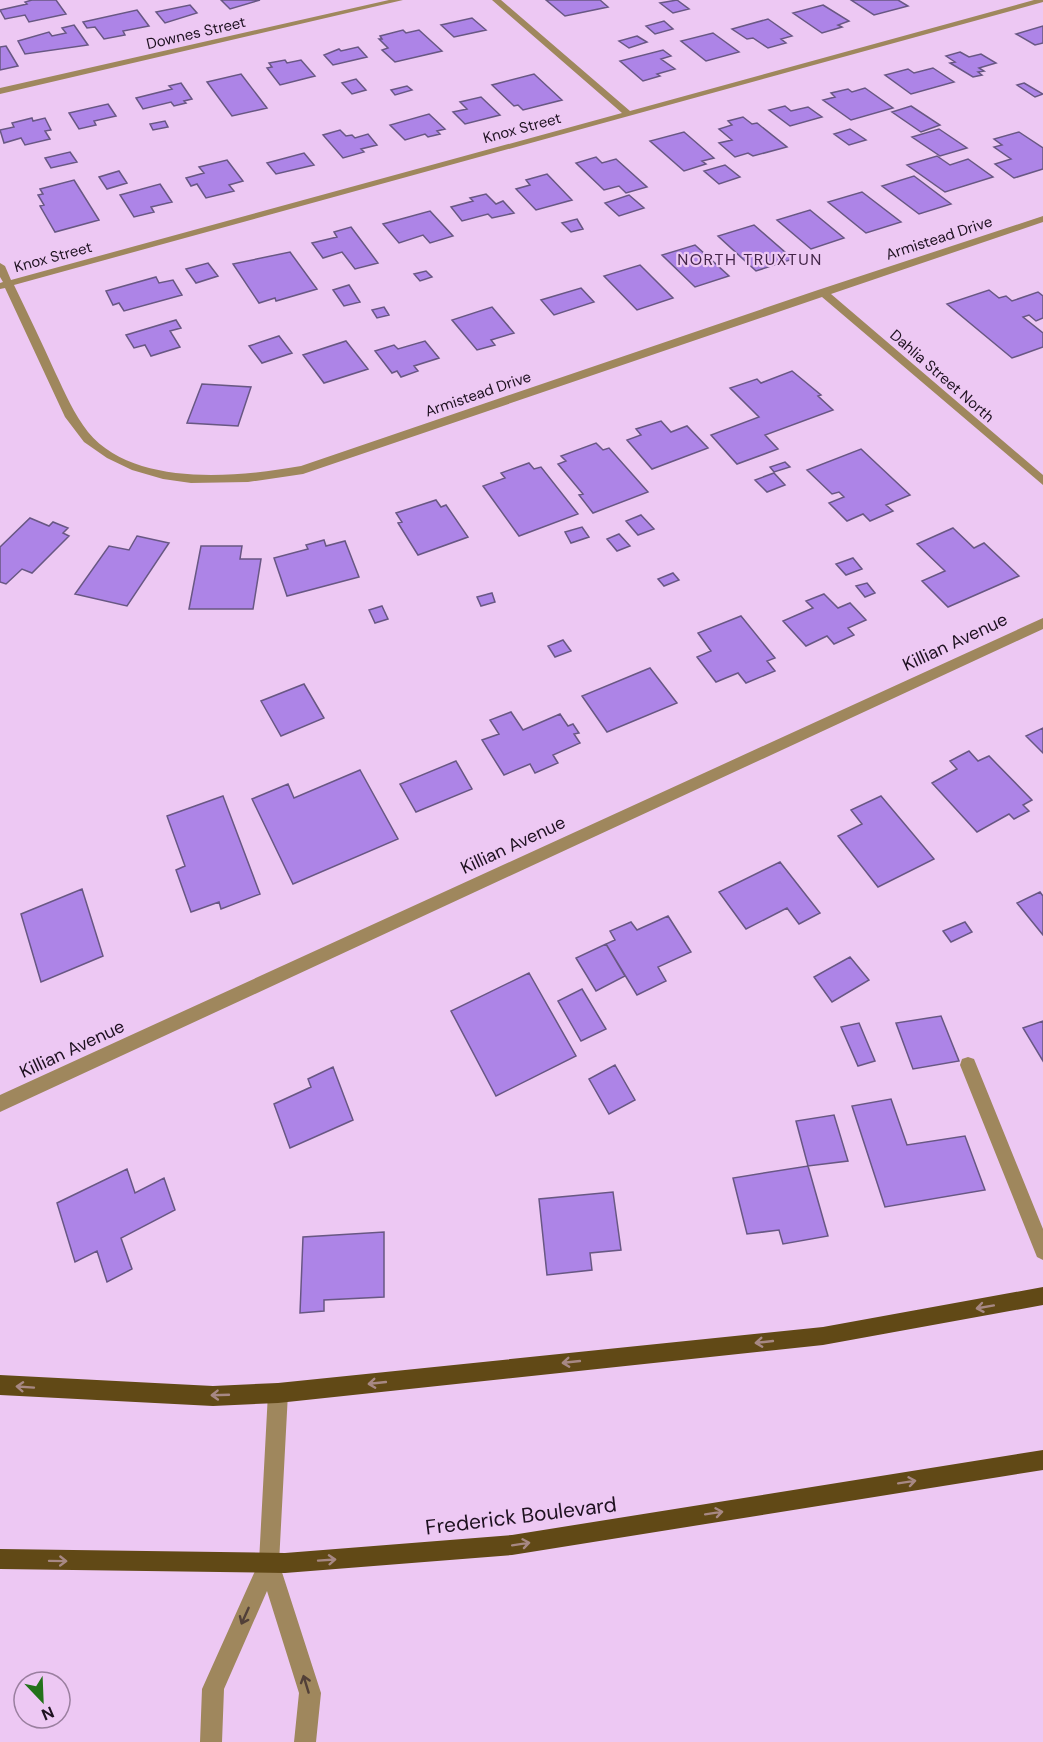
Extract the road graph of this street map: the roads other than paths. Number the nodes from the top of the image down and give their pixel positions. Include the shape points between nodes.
1 (399, 0) edge
2 (496, 0) edge
3 (1043, 0) edge
4 (0, 91) edge
5 (628, 113) junction
6 (1043, 219) edge
7 (0, 266) edge
8 (4, 284) edge
9 (822, 292) junction
10 (1043, 482) edge
11 (1043, 623) edge
12 (968, 1065) dead end
13 (0, 1104) edge
14 (1043, 1251) edge
15 (1043, 1296) edge
16 (0, 1385) edge
17 (278, 1393) junction
18 (1043, 1460) edge
19 (0, 1559) edge
20 (269, 1563) junction
21 (211, 1742) edge
22 (305, 1742) edge

1 - 4 street, Downes Street
2 - 5 street
3 - 5 street, Knox Street
5 - 8 street, Knox Street
6 - 9 street, Armistead Drive
7 - 8 street, Armistead Drive
8 - 9 street, Armistead Drive via 71,417 88,438 118,459 151,471 221,481 303,470
9 - 10 street, Dahlia Street North
11 - 13 street, Killian Avenue
12 - 14 street
15 -> 17 main road via 823,1336
17 -> 16 main road via 213,1396
17 - 20 street
20 -> 18 main road, Frederick Boulevard via 512,1545
19 -> 20 main road, Frederick Boulevard
20 -> 21 street via 213,1689
22 -> 20 street via 310,1693

